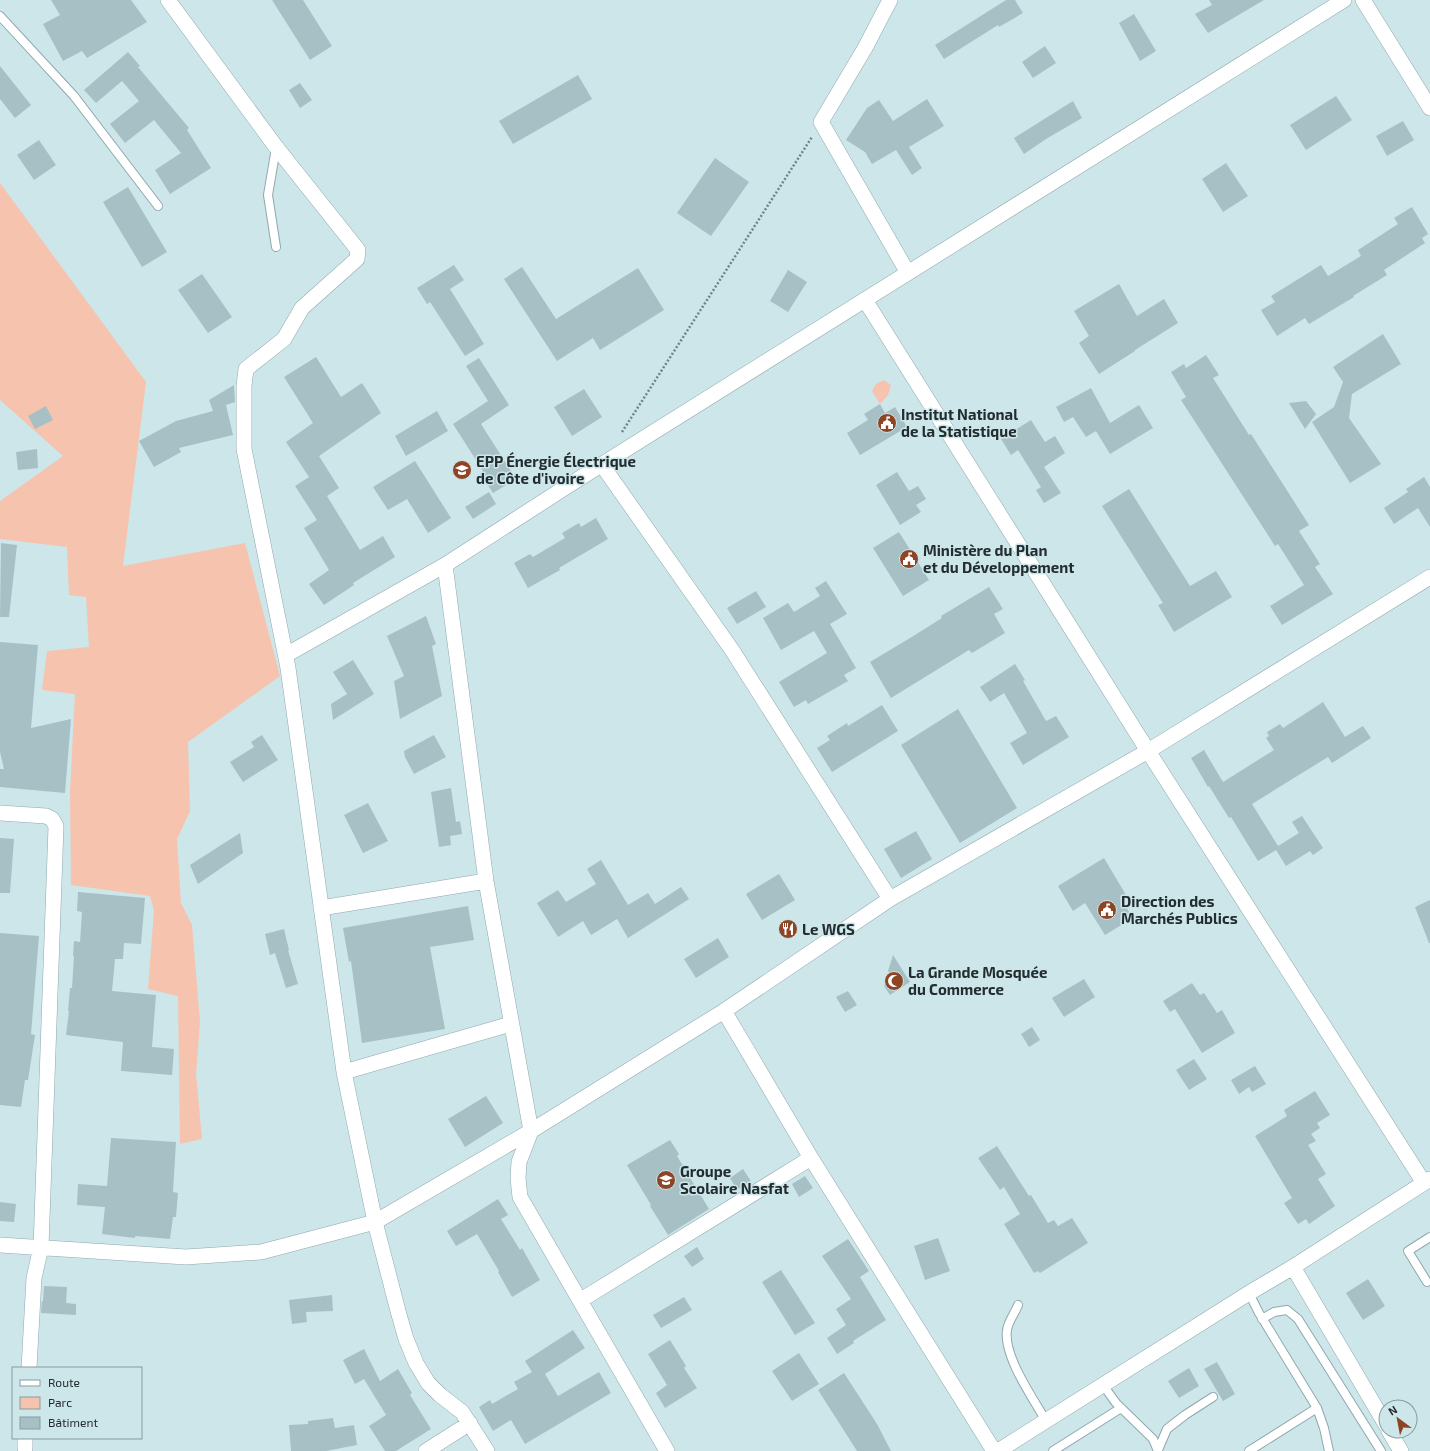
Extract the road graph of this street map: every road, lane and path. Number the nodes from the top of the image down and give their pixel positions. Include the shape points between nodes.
1 (168, 0) edge
2 (890, 0) edge
3 (1344, 0) edge
4 (1363, 0) edge
5 (0, 16) edge
6 (1430, 108) edge
7 (821, 122) junction
8 (276, 147) junction
9 (158, 206) dead end
10 (276, 247) dead end
11 (908, 273) junction
12 (865, 300) junction
13 (619, 438) dead end
14 (602, 465) junction
15 (445, 564) junction
16 (1430, 577) edge
17 (286, 655) junction
18 (1148, 750) junction
19 (0, 813) edge
20 (486, 882) junction
21 (890, 899) junction
22 (321, 908) junction
23 (724, 1011) junction
24 (511, 1024) junction
25 (344, 1072) junction
26 (531, 1131) junction
27 (811, 1158) junction
28 (1427, 1181) edge
29 (375, 1222) junction
30 (1430, 1237) edge
31 (0, 1245) edge
32 (41, 1247) junction
33 (1293, 1267) junction
34 (1427, 1282) dead end
35 (1249, 1293) junction
36 (581, 1300) junction
37 (1018, 1305) dead end
38 (1262, 1319) junction
39 (29, 1367) edge
40 (1103, 1385) junction
41 (1212, 1397) dead end
42 (1121, 1408) junction
43 (1317, 1408) junction
44 (1378, 1411) edge
45 (1046, 1421) junction
46 (470, 1423) junction
47 (1394, 1439) edge
48 (1158, 1450) edge
49 (426, 1451) edge
50 (487, 1451) edge
51 (667, 1451) edge
52 (994, 1451) edge
53 (998, 1451) edge
54 (1053, 1451) edge
55 (1249, 1451) edge
56 (1329, 1451) edge
57 (1381, 1451) edge
58 (1401, 1451) edge

1 - 8 street
2 - 7 street
3 - 11 street
4 - 6 street
5 - 9 lane via 74,96
7 - 11 street
7 - 13 path
8 - 10 lane via 268,195
8 - 17 street via 358,250 357,259 302,308 284,339 246,369 244,376 244,449
11 - 12 street
12 - 14 street
12 - 18 street
14 - 15 street
14 - 21 street via 732,650
15 - 17 street
15 - 20 street
16 - 18 street
17 - 22 street
18 - 21 street
18 - 28 street
19 - 32 street via 46,816 52,819 56,826
20 - 22 street
20 - 24 street
21 - 23 street
22 - 25 street
23 - 26 street
23 - 27 street
24 - 25 street
24 - 26 street
25 - 29 street
26 - 29 street
26 - 36 street via 519,1162 520,1197
27 - 36 street
27 - 52 street
28 - 33 street
29 - 32 street via 261,1252 186,1257
29 - 46 street via 406,1339 416,1363 428,1383 462,1412
30 - 34 lane via 1408,1251
31 - 32 street
32 - 39 street via 34,1278
33 - 35 street
33 - 44 street
35 - 38 lane
35 - 40 street
36 - 51 street
37 - 45 lane via 1007,1329 1006,1343 1011,1360
38 - 43 lane
38 - 57 lane via 1274,1312 1287,1310 1298,1319
40 - 42 lane
40 - 45 street
41 - 48 lane via 1167,1429
42 - 48 lane via 1153,1439
42 - 54 lane
43 - 55 lane
43 - 56 lane
45 - 53 street
46 - 49 street
46 - 50 street
47 - 58 street

